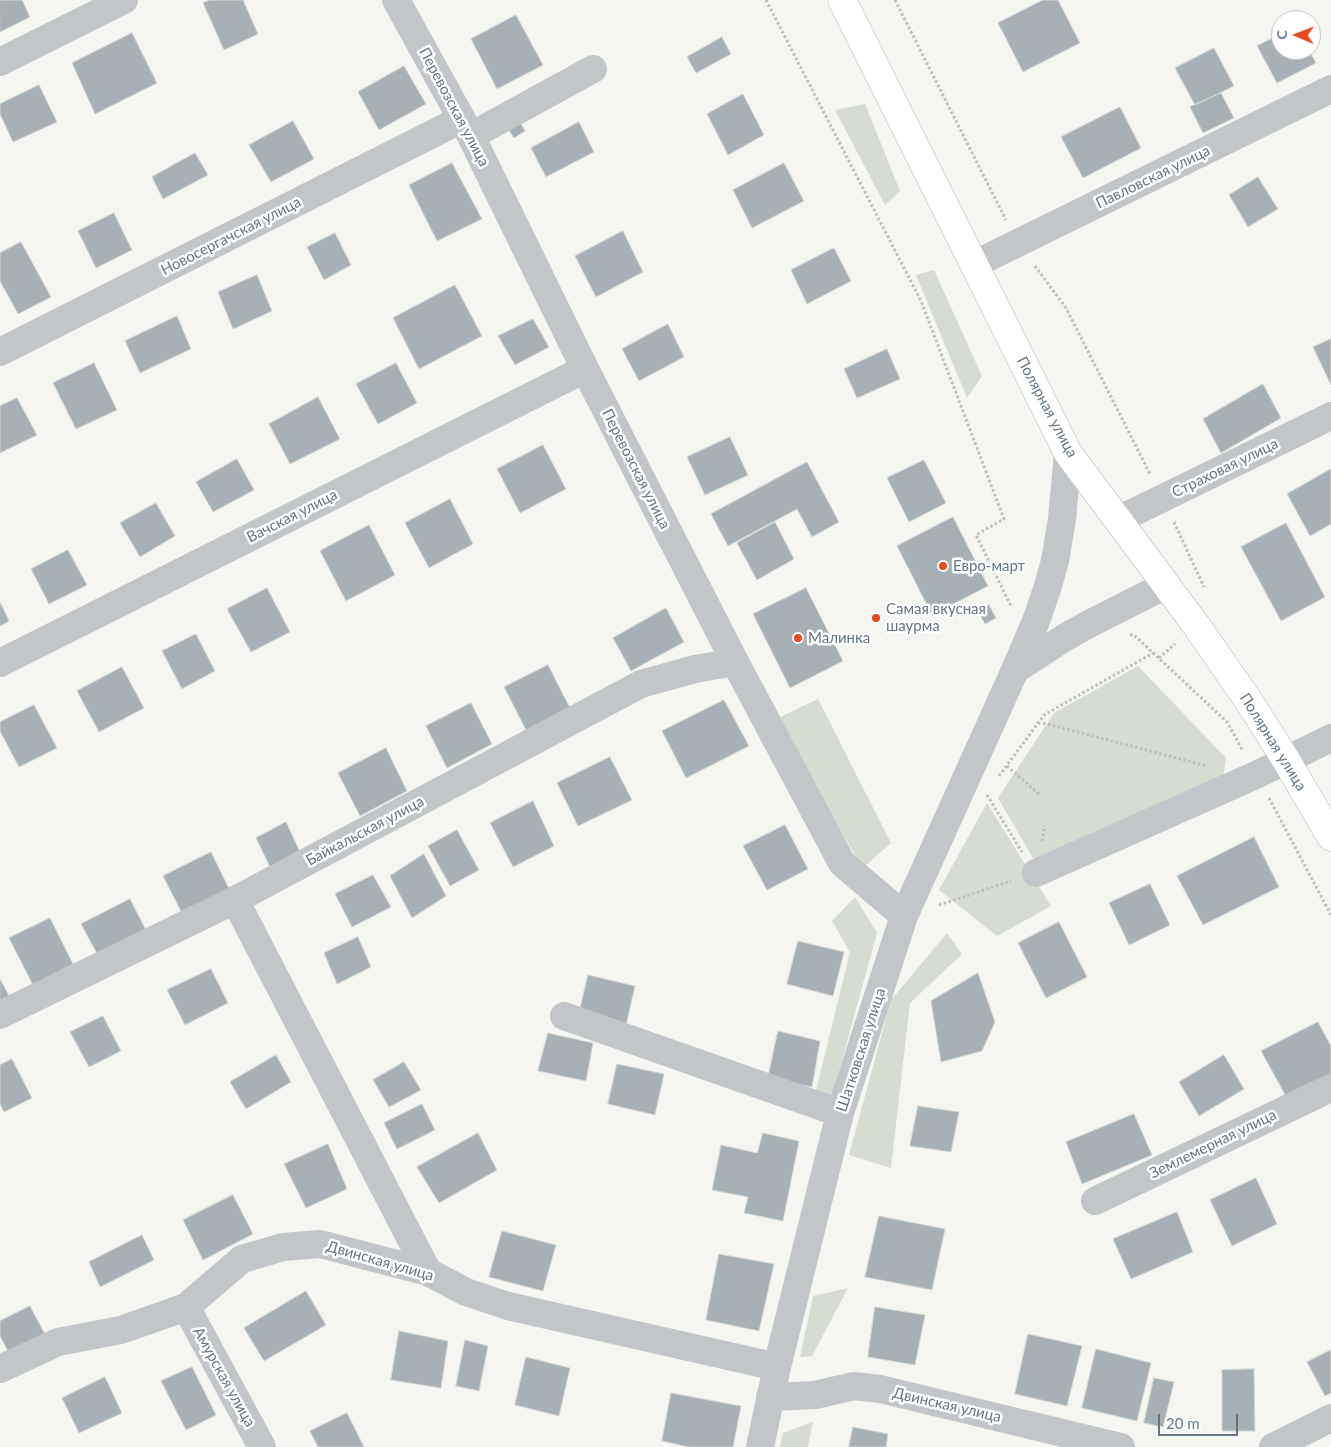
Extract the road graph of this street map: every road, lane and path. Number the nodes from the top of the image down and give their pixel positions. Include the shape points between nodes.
1 (124, 0) edge
2 (396, 0) edge
3 (766, 0) edge
4 (842, 0) edge
5 (894, 0) edge
6 (0, 62) edge
7 (593, 68) dead end
8 (1331, 89) edge
9 (466, 127) junction
10 (1018, 244) junction
11 (975, 264) junction
12 (0, 352) edge
13 (585, 368) junction
14 (1331, 416) edge
15 (1068, 453) junction
16 (1163, 499) junction
17 (1118, 520) junction
18 (1166, 585) junction
19 (1207, 593) dead end
20 (1011, 606) dead end
21 (1126, 635) dead end
22 (1153, 653) junction
23 (0, 662) edge
24 (734, 662) junction
25 (1016, 670) junction
26 (1038, 723) junction
27 (1331, 738) edge
28 (1286, 760) junction
29 (1007, 766) junction
30 (1215, 768) dead end
31 (1256, 775) junction
32 (997, 780) dead end
33 (1040, 796) dead end
34 (954, 805) junction
35 (1331, 837) edge
36 (1036, 873) junction
37 (235, 900) junction
38 (1331, 915) edge
39 (904, 916) junction
40 (0, 1015) edge
41 (564, 1016) dead end
42 (1331, 1088) edge
43 (840, 1113) junction
44 (1095, 1201) dead end
45 (428, 1272) junction
46 (186, 1307) junction
47 (777, 1367) junction
48 (0, 1369) edge
49 (770, 1398) junction
50 (1331, 1418) edge
51 (262, 1447) edge
52 (760, 1447) edge
53 (1121, 1447) edge
54 (1273, 1447) edge

1 - 6 street
2 - 9 street, Перевозская улица
3 - 20 path via 921,301 1004,519 976,535
4 - 11 main road, Полярная улица
5 - 10 path
7 - 9 street, Новосергачская улица
8 - 10 street, Павловская улица
9 - 12 street, Новосергачская улица
9 - 13 street, Перевозская улица
10 - 11 street, Павловская улица
10 - 16 path via 1066,308
11 - 15 main road, Полярная улица
13 - 23 street, Вачская улица
13 - 24 street, Перевозская улица
14 - 16 street, Страховая улица
15 - 17 main road, Полярная улица
15 - 25 street, Шатковская улица via 1055,560
16 - 17 street, Страховая улица
16 - 19 path
17 - 18 main road, Полярная улица
18 - 25 street via 1064,638
18 - 28 main road, Полярная улица
21 - 22 path via 1134,635
22 - 26 path via 1044,715
22 - 31 path via 1227,722
24 - 37 street, Байкальская улица via 641,684
24 - 39 street, Перевозская улица via 842,864
25 - 34 street, Шатковская улица
26 - 29 path
26 - 30 path
27 - 28 street
28 - 31 street
28 - 35 main road, Полярная улица
29 - 32 path
29 - 33 path
31 - 36 street
31 - 38 path
34 - 36 path via 986,794
34 - 39 street, Шатковская улица
36 - 39 path
37 - 40 street, Байкальская улица
37 - 45 street
39 - 43 street, Шатковская улица
41 - 43 street
42 - 44 street, Землемерная улица
43 - 47 street, Шатковская улица
45 - 46 street, Двинская улица via 320,1244 283,1247 242,1259
45 - 47 street, Двинская улица via 466,1292 508,1306
46 - 48 street, Двинская улица via 120,1330 58,1342
46 - 51 street, Амурская улица
47 - 49 street, Шатковская улица
49 - 52 street, Шатковская улица
49 - 53 street, Двинская улица via 815,1395 854,1386 880,1389
50 - 54 street

